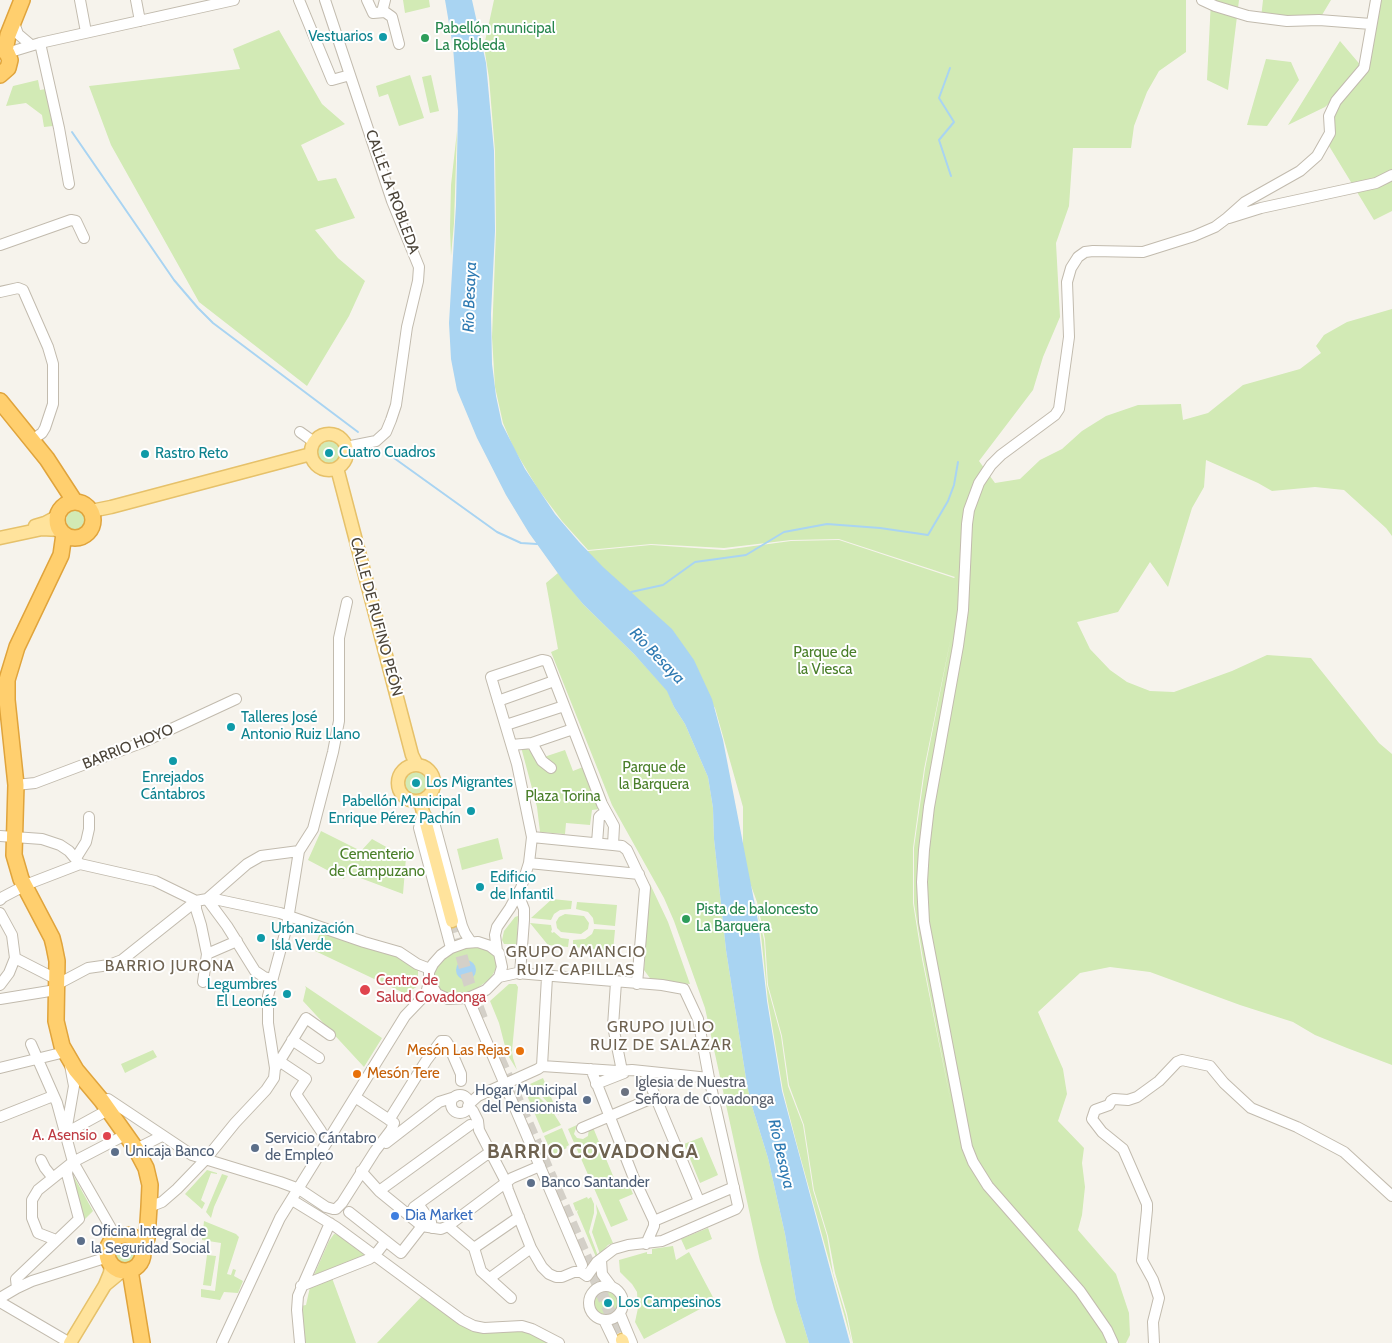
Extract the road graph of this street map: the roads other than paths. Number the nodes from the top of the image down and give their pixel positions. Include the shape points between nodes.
1 (22, 0) edge
2 (80, 0) edge
3 (136, 0) edge
4 (234, 0) edge
5 (299, 0) edge
6 (325, 0) edge
7 (367, 0) edge
8 (385, 0) edge
9 (1202, 0) edge
10 (1376, 0) edge
11 (222, 2) edge
12 (382, 12) junction
13 (140, 21) junction
14 (14, 23) junction
15 (1371, 24) junction
16 (86, 32) junction
17 (36, 44) junction
18 (399, 44) dead end
19 (4, 50) edge
20 (350, 75) junction
21 (1, 77) edge
22 (1392, 176) edge
23 (69, 184) dead end
24 (1227, 218) junction
25 (84, 238) dead end
26 (0, 245) edge
27 (0, 292) edge
28 (0, 401) edge
29 (300, 432) dead end
30 (32, 440) junction
31 (346, 447) junction
32 (313, 452) junction
33 (334, 469) junction
34 (92, 515) junction
35 (66, 521) junction
36 (0, 533) edge
37 (0, 538) edge
38 (347, 602) dead end
39 (554, 682) junction
40 (2, 683) edge
41 (236, 700) dead end
42 (498, 701) junction
43 (564, 706) junction
44 (506, 725) junction
45 (573, 729) junction
46 (532, 743) junction
47 (512, 745) junction
48 (413, 766) junction
49 (551, 768) dead end
50 (16, 785) junction
51 (422, 806) junction
52 (608, 815) junction
53 (89, 817) dead end
54 (7, 836) edge
55 (532, 837) junction
56 (597, 843) junction
57 (613, 845) junction
58 (299, 851) junction
59 (78, 861) junction
60 (528, 863) junction
61 (639, 874) junction
62 (24, 886) junction
63 (518, 894) junction
64 (0, 900) edge
65 (202, 900) junction
66 (0, 913) edge
67 (288, 916) junction
68 (452, 921) tunnel mouth
69 (497, 927) junction
70 (237, 941) junction
71 (476, 942) junction
72 (451, 948) junction
73 (497, 951) junction
74 (207, 954) junction
75 (14, 958) junction
76 (502, 964) junction
77 (430, 969) junction
78 (519, 973) junction
79 (547, 976) junction
80 (499, 977) junction
81 (272, 979) junction
82 (429, 981) junction
83 (203, 982) dead end
84 (616, 982) junction
85 (637, 984) junction
86 (0, 985) edge
87 (56, 985) junction
88 (440, 996) junction
89 (468, 998) junction
90 (0, 999) edge
91 (421, 1000) junction
92 (330, 1035) dead end
93 (292, 1040) junction
94 (32, 1044) dead end
95 (67, 1055) junction
96 (38, 1058) junction
97 (319, 1058) dead end
98 (277, 1065) junction
99 (542, 1066) junction
100 (0, 1068) edge
101 (591, 1069) junction
102 (627, 1071) junction
103 (645, 1072) junction
104 (709, 1078) junction
105 (461, 1081) dead end
106 (505, 1084) junction
107 (596, 1084) junction
108 (53, 1096) junction
109 (355, 1097) junction
110 (655, 1097) junction
111 (461, 1104) junction
112 (105, 1105) junction
113 (608, 1116) junction
114 (0, 1117) edge
115 (64, 1119) junction
116 (392, 1121) junction
117 (411, 1124) junction
118 (474, 1128) junction
119 (582, 1128) dead end
120 (321, 1131) dead end
121 (66, 1133) junction
122 (126, 1135) junction
123 (162, 1136) junction
124 (136, 1149) junction
125 (375, 1151) junction
126 (490, 1152) junction
127 (41, 1160) dead end
128 (205, 1160) junction
129 (70, 1164) junction
130 (540, 1166) junction
131 (361, 1172) junction
132 (54, 1178) junction
133 (506, 1182) junction
134 (734, 1187) junction
135 (299, 1189) junction
136 (379, 1191) junction
137 (1392, 1196) edge
138 (292, 1200) junction
139 (699, 1201) junction
140 (418, 1204) junction
141 (149, 1210) junction
142 (349, 1212) dead end
143 (410, 1215) junction
144 (518, 1216) junction
145 (330, 1223) junction
146 (654, 1224) junction
147 (448, 1226) junction
148 (427, 1227) junction
149 (123, 1236) junction
150 (56, 1240) junction
151 (386, 1241) junction
152 (662, 1241) junction
153 (646, 1244) junction
154 (474, 1248) junction
155 (531, 1248) junction
156 (143, 1250) junction
157 (375, 1255) junction
158 (601, 1260) junction
159 (118, 1265) junction
160 (582, 1265) dead end
161 (587, 1276) junction
162 (490, 1278) junction
163 (301, 1286) junction
164 (611, 1286) junction
165 (17, 1288) junction
166 (592, 1293) junction
167 (511, 1298) dead end
168 (0, 1300) edge
169 (620, 1314) junction
170 (604, 1320) junction
171 (623, 1342) edge
172 (70, 1343) edge
173 (142, 1343) edge
174 (222, 1343) edge
175 (300, 1343) edge
176 (560, 1343) edge
177 (1113, 1343) edge
178 (1154, 1343) edge

1 - 14 highway
2 - 16 street
3 - 13 street
4 - 11 street
5 - 20 street via 332,80
6 - 20 street, CALLE LA ROBLEDA
7 - 12 street via 373,13
8 - 12 street
9 - 15 street via 1248,16
10 - 15 street
11 - 13 street
12 - 18 street via 392,17
13 - 16 street
14 - 17 street via 18,34
14 - 19 highway
15 - 24 street via 1364,68 1336,101 1329,116 1330,133 1317,156 1300,171 1245,202
16 - 17 street
17 - 19 street
17 - 23 street via 59,128
19 - 21 highway via 8,68
20 - 31 street, CALLE LA ROBLEDA via 392,201 419,267 391,420 386,432 376,442
22 - 24 street via 1376,183
24 - 177 street via 1215,227 1181,241 1138,252 1086,252 1076,259 1071,268 1067,282 1069,337 1058,412 996,460 983,477 971,503 963,610 922,866 924,922 973,1162 988,1186 1080,1291
25 - 26 street via 78,223 71,220
27 - 30 street via 23,290 53,364 53,404 45,428
28 - 30 highway
29 - 32 street
30 - 35 highway via 60,481
31 - 32 main road via 333,435 322,436
31 - 33 main road via 346,457
32 - 33 main road via 321,468
32 - 34 main road
33 - 48 main road, CALLE DE RUFINO PEÓN
34 - 35 highway via 84,504
34 - 35 highway via 90,530 81,537
35 - 36 main road
35 - 37 main road
35 - 40 highway via 61,555
38 - 58 street via 340,638 339,721 320,807 313,829
39 - 42 street
39 - 42 street via 547,661 542,660 490,677
39 - 43 street
40 - 50 highway
41 - 50 street, BARRIO HOYO via 141,742 35,783
42 - 44 street
43 - 44 street
43 - 45 street
44 - 47 street
45 - 46 street
45 - 52 street
46 - 47 street
46 - 49 street via 542,761
47 - 55 street
48 - 51 main road via 428,769 434,782 432,792
48 - 51 main road via 400,776 399,787 402,794
50 - 54 highway
51 - 68 main road
51 - 71 street via 435,826 464,931
51 - 72 street via 419,828
52 - 56 street via 599,817
52 - 57 street via 614,826
53 - 59 street via 86,842
54 - 59 street via 42,839 60,845
54 - 62 highway
55 - 56 street
55 - 60 street
56 - 57 street
57 - 61 street via 627,850
58 - 65 street via 261,856
58 - 67 street
59 - 62 street
59 - 65 street via 155,881
60 - 61 street
60 - 63 street
61 - 85 street via 645,888
62 - 64 street
62 - 87 highway via 52,938 57,961
63 - 69 street
63 - 78 street via 524,909
65 - 67 street
65 - 70 street via 222,919
65 - 74 street via 196,909
65 - 87 street via 122,960 88,968
66 - 75 street via 12,935
67 - 77 street via 394,950
67 - 81 street
69 - 71 street
69 - 73 street via 494,938
70 - 74 street
70 - 81 street via 255,971 264,978
71 - 72 street
71 - 73 street
72 - 77 street
73 - 76 street
74 - 83 street
75 - 86 street
75 - 87 street
76 - 78 street
76 - 80 street
77 - 82 street
78 - 79 street
78 - 80 street
79 - 84 street
79 - 99 street
80 - 89 street via 486,990
81 - 98 street via 268,1023
82 - 88 street
82 - 91 street via 428,992
84 - 85 street
84 - 102 street via 613,1026
85 - 104 street via 684,989 698,1020
87 - 90 street
87 - 95 highway via 57,1028
88 - 89 street
88 - 91 street
89 - 106 street
91 - 109 street via 405,1016
92 - 93 street via 306,1018
93 - 97 street
93 - 98 street
94 - 96 street
95 - 96 street
95 - 112 highway
95 - 115 street via 74,1086
96 - 100 street
96 - 108 street
98 - 120 street via 306,1079 296,1094
98 - 128 street via 271,1085
99 - 101 street
99 - 106 street
101 - 102 street
101 - 107 street
102 - 103 street
102 - 107 street
103 - 104 street
103 - 110 street
104 - 134 street
105 - 116 street via 448,1044 441,1041
106 - 111 street
106 - 130 street
107 - 113 street
108 - 114 street
108 - 115 street
109 - 116 street
109 - 135 street
110 - 113 street
110 - 139 street
111 - 117 street via 439,1102
111 - 118 street via 473,1110 478,1121
112 - 121 street
112 - 122 highway
112 - 123 street via 108,1099
113 - 119 street
113 - 146 street
115 - 121 street
116 - 117 street
116 - 125 street via 391,1130
117 - 125 street
118 - 126 street
118 - 136 street
121 - 129 street
122 - 124 highway
122 - 129 street
123 - 124 street
123 - 128 street
124 - 141 highway via 149,1177
125 - 131 street
126 - 133 street
126 - 140 street
127 - 132 street
128 - 135 street
128 - 141 street via 172,1194
129 - 132 street
129 - 149 street
129 - 150 street via 67,1174 79,1219
130 - 133 street
130 - 160 street
131 - 135 street via 336,1209 326,1207
131 - 136 street
132 - 150 street via 34,1196 32,1218 38,1233
133 - 144 street
133 - 147 street
134 - 139 street
134 - 152 street via 736,1208
135 - 138 street
136 - 143 street
137 - 178 street via 1344,1152 1251,1108 1210,1066 1182,1060 1138,1097 1111,1100 1109,1105 1095,1110 1092,1119 1102,1132 1123,1148 1148,1210 1142,1260 1159,1298 1153,1322
138 - 145 street
138 - 174 street via 280,1218
139 - 146 street
140 - 143 street
140 - 148 street via 431,1222
141 - 149 highway
141 - 156 highway
142 - 151 street
143 - 148 street
144 - 154 street
144 - 155 street
145 - 157 street
145 - 163 street
146 - 152 street
146 - 153 street
147 - 148 street via 441,1229
147 - 154 street
148 - 151 street via 401,1253
149 - 156 highway via 139,1240
149 - 159 highway via 108,1246
150 - 165 street via 16,1280
151 - 157 street
152 - 153 street
153 - 158 street via 614,1249
154 - 162 street via 481,1271
155 - 161 street via 542,1267 552,1276 562,1277 577,1272
155 - 162 street
156 - 159 highway via 139,1264
157 - 163 street
157 - 176 street via 451,1313 474,1326 522,1326
158 - 161 street
158 - 164 street via 602,1274
159 - 165 street via 32,1281
159 - 172 main road
159 - 173 highway
161 - 166 street
162 - 167 street
163 - 175 street via 297,1310
164 - 166 street via 598,1287
164 - 169 street via 623,1297 624,1306
165 - 168 street
166 - 170 street via 591,1312
168 - 172 street
169 - 170 street
169 - 171 street
170 - 171 street

